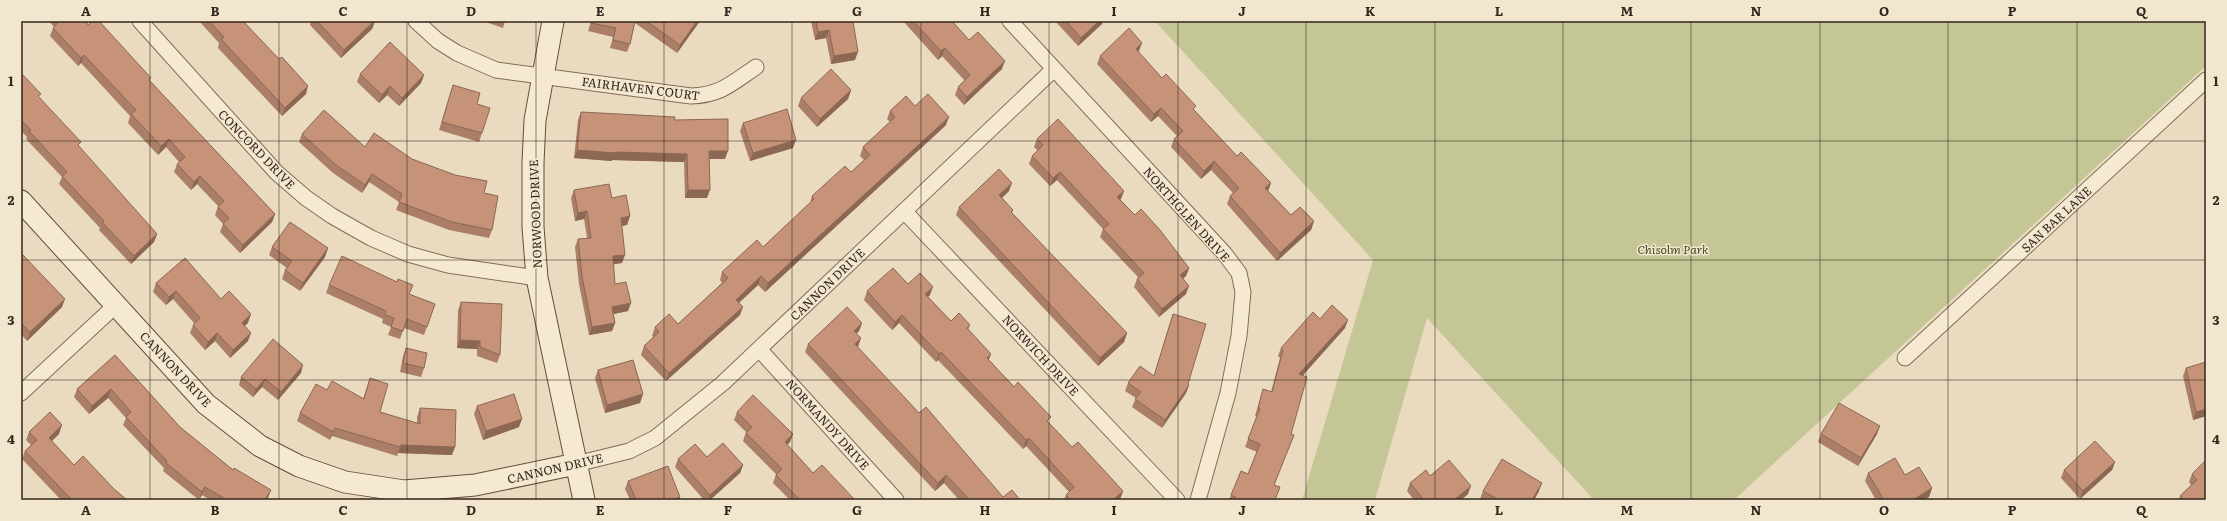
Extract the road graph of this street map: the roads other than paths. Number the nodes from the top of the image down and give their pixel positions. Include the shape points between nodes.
1 (140, 21) edge
2 (416, 21) edge
3 (553, 21) edge
4 (1010, 21) edge
5 (756, 67) dead end
6 (1054, 69) junction
7 (543, 75) junction
8 (2206, 80) edge
9 (21, 201) edge
10 (904, 211) junction
11 (537, 278) junction
12 (116, 305) junction
13 (759, 348) junction
14 (1905, 358) dead end
15 (21, 393) edge
16 (576, 464) junction
17 (584, 500) edge
18 (896, 500) edge
19 (1177, 500) edge
20 (1198, 500) edge

1 - 11 street, CONCORD DRIVE via 277,173 332,216 371,238 408,254 448,264
2 - 7 street, FAIRHAVEN COURT via 438,41 457,53 496,70
3 - 7 street, NORWOOD DRIVE
4 - 6 street, NORTHGLEN DRIVE
5 - 7 street, FAIRHAVEN COURT via 718,92 702,96
6 - 10 street, CANNON DRIVE
6 - 20 street, NORTHGLEN DRIVE via 1224,253 1239,273 1243,292 1239,336 1228,393
7 - 11 street, NORWOOD DRIVE via 535,120 532,163
8 - 14 street, SAN BAR LANE
9 - 12 street, CANNON DRIVE
10 - 13 street, CANNON DRIVE
10 - 19 street, NORWICH DRIVE
11 - 16 street, NORWOOD DRIVE
12 - 15 street
12 - 16 street, CANNON DRIVE via 206,404 260,446 299,466 345,482 404,491 475,485
13 - 16 street, CANNON DRIVE via 723,383 655,438 629,451
13 - 18 street, NORMANDY DRIVE
16 - 17 street, NORWOOD DRIVE

